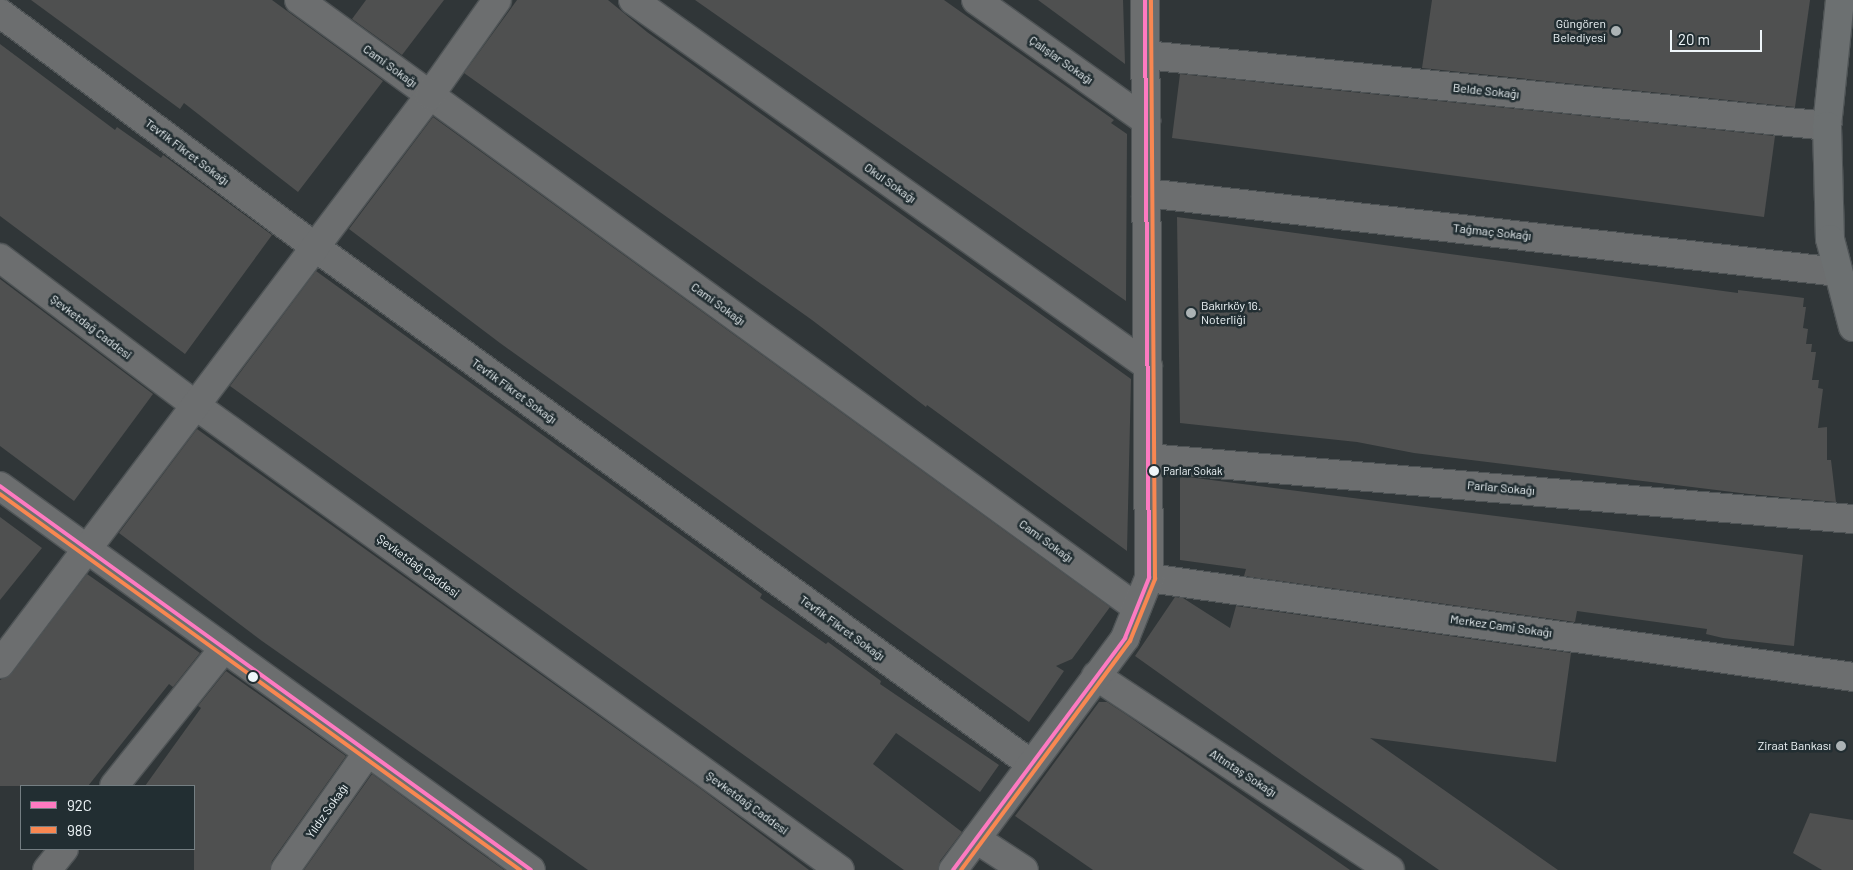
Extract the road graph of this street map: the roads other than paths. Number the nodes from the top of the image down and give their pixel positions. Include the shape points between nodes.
1 (299, 0) edge
2 (497, 0) edge
3 (633, 0) edge
4 (976, 0) edge
5 (1145, 0) edge
6 (1840, 0) edge
7 (0, 13) edge
8 (1146, 55) junction
9 (430, 95) junction
10 (1146, 121) junction
11 (1827, 126) junction
12 (1146, 193) junction
13 (315, 247) junction
14 (0, 258) edge
15 (1838, 272) junction
16 (1853, 327) edge
17 (1148, 366) junction
18 (194, 405) junction
19 (1148, 458) junction
20 (0, 486) edge
21 (1853, 519) edge
22 (88, 550) junction
23 (1149, 578) junction
24 (1137, 608) junction
25 (224, 648) junction
26 (0, 664) edge
27 (1096, 676) junction
28 (1853, 677) edge
29 (368, 752) junction
30 (1031, 764) junction
31 (115, 785) edge
32 (976, 839) junction
33 (63, 850) edge
34 (47, 870) edge
35 (285, 870) edge
36 (531, 870) edge
37 (840, 870) edge
38 (953, 870) edge
39 (1024, 870) edge
40 (1390, 870) edge

1 - 9 street, Cami Sokağı
2 - 9 street
3 - 17 street, Okul Sokağı
4 - 10 street, Çalışlar Sokağı
5 - 8 street
6 - 11 main road
7 - 13 street, Tevfik Fikret Sokağı
8 - 10 street
8 - 11 street, Belde Sokağı
9 - 13 street
9 - 24 street, Cami Sokağı
10 - 12 street
11 - 15 main road via 1830,239
12 - 15 street, Tağmaç Sokağı
12 - 17 street
13 - 18 street
13 - 30 street, Tevfik Fikret Sokağı
14 - 18 street, Şevketdağ Caddesi
15 - 16 main road
17 - 19 street
18 - 22 street
18 - 37 street, Şevketdağ Caddesi
19 - 21 street, Parlar Sokağı
19 - 23 street
20 - 22 street
22 - 25 street
22 - 26 street
23 - 24 street
23 - 28 street, Merkez Cami Sokağı
24 - 27 street via 1125,638
25 - 29 street
25 - 31 street
27 - 30 street
27 - 40 street, Altıntaş Sokağı
29 - 35 street, Yıldız Sokağı
29 - 36 street
30 - 32 street
32 - 38 street
32 - 39 street
33 - 34 street

